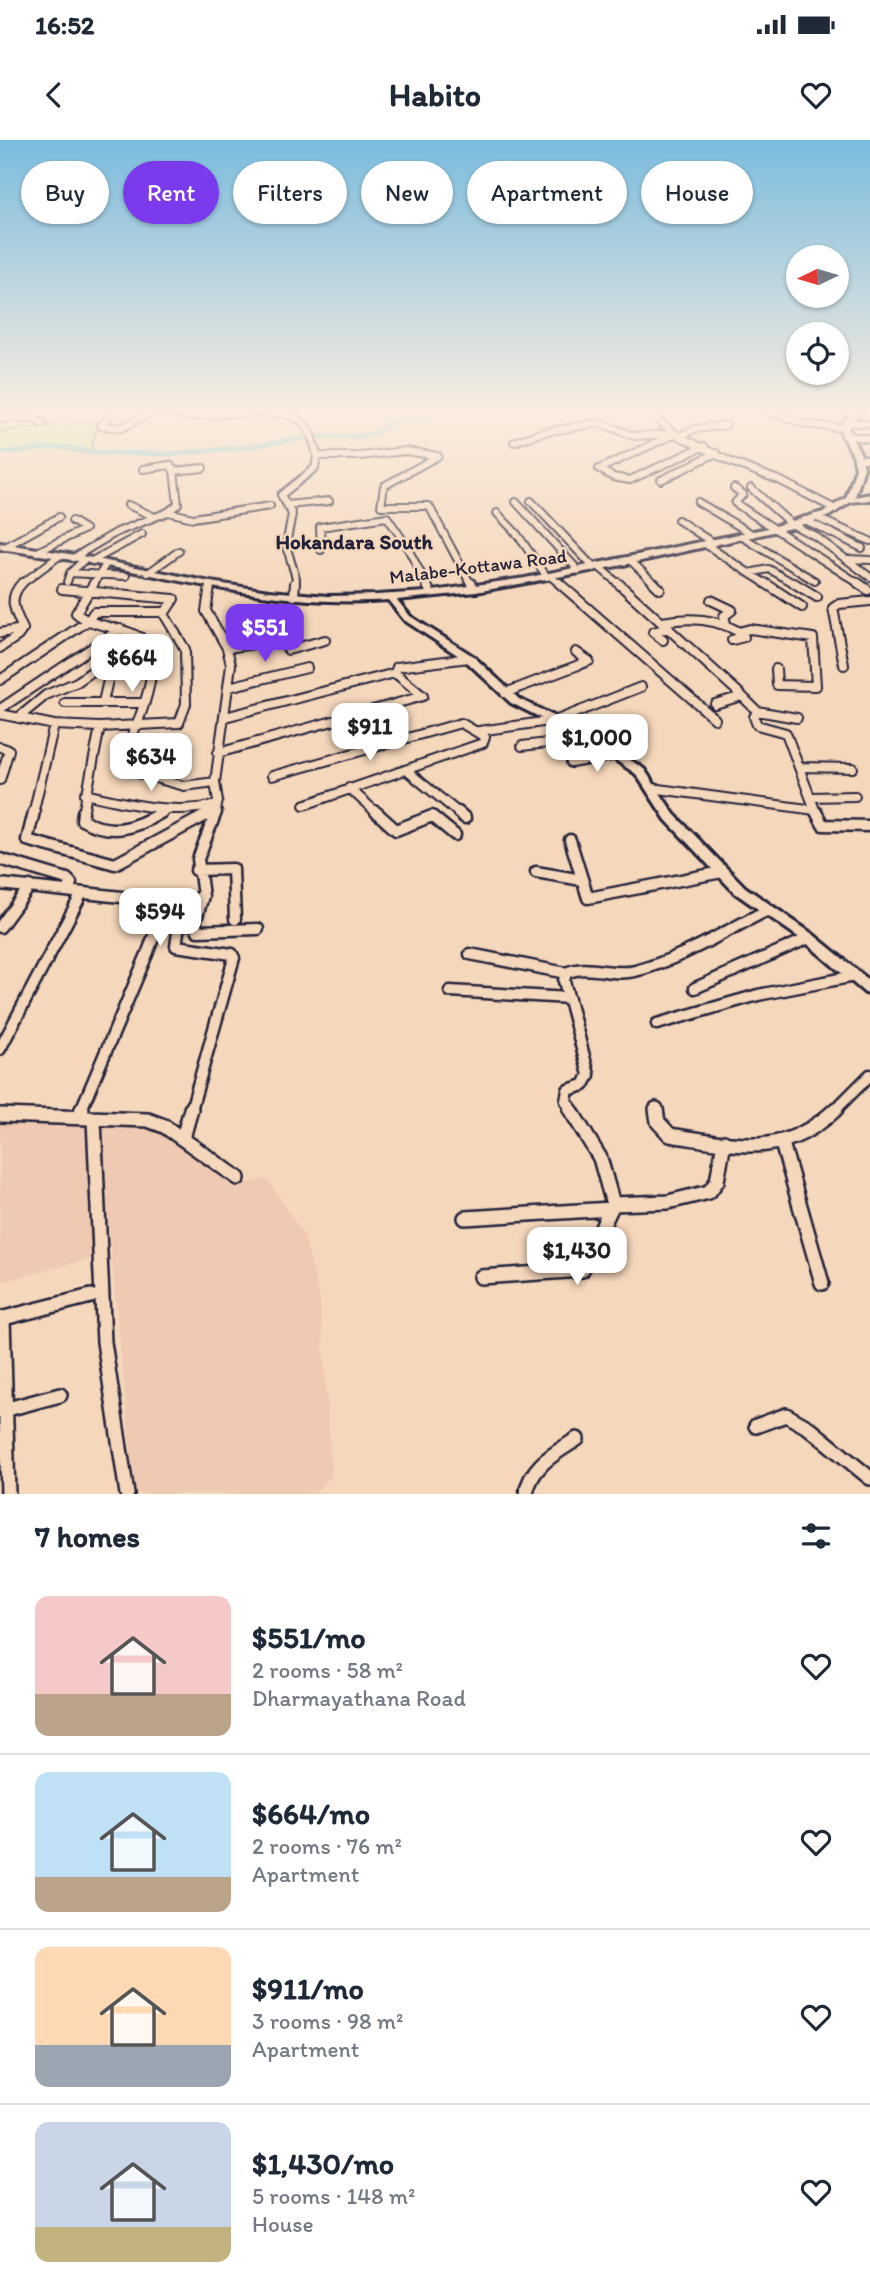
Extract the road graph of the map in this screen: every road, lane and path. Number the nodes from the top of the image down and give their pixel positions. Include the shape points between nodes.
1 (174, 471) edge
2 (311, 471) edge
3 (411, 471) edge
4 (603, 471) edge
5 (648, 471) edge
6 (679, 471) edge
7 (754, 471) edge
8 (860, 471) edge
9 (661, 480) dead end
10 (734, 488) dead end
11 (751, 488) dead end
12 (853, 489) junction
13 (869, 497) edge
14 (849, 500) junction
15 (329, 501) dead end
16 (531, 501) dead end
17 (516, 502) dead end
18 (698, 502) dead end
19 (128, 505) dead end
20 (287, 505) junction
21 (270, 506) dead end
22 (381, 506) junction
23 (835, 509) junction
24 (169, 512) junction
25 (497, 513) dead end
26 (59, 517) dead end
27 (155, 517) junction
28 (387, 517) junction
29 (810, 519) junction
30 (678, 520) dead end
31 (72, 521) dead end
32 (791, 524) junction
33 (773, 528) junction
34 (142, 534) dead end
35 (746, 535) junction
36 (870, 541) edge
37 (709, 543) junction
38 (2, 547) edge
39 (862, 548) dead end
40 (321, 550) dead end
41 (179, 551) dead end
42 (37, 552) junction
43 (59, 556) junction
44 (73, 558) junction
45 (847, 559) junction
46 (88, 560) junction
47 (630, 560) junction
48 (870, 560) edge
49 (106, 564) junction
50 (596, 567) junction
51 (579, 571) junction
52 (70, 573) junction
53 (148, 573) junction
54 (749, 573) junction
55 (99, 575) junction
56 (126, 576) dead end
57 (549, 576) junction
58 (870, 577) edge
59 (815, 580) dead end
60 (210, 586) junction
61 (473, 588) junction
62 (660, 589) dead end
63 (868, 590) dead end
64 (88, 592) junction
65 (429, 592) junction
66 (295, 596) junction
67 (389, 596) junction
68 (817, 597) dead end
69 (711, 600) dead end
70 (870, 601) edge
71 (802, 607) dead end
72 (165, 612) junction
73 (88, 621) junction
74 (726, 623) junction
75 (665, 625) junction
76 (23, 629) junction
77 (120, 629) junction
78 (739, 632) junction
79 (0, 634) edge
80 (140, 637) junction
81 (325, 640) dead end
82 (663, 640) dead end
83 (732, 640) dead end
84 (0, 648) edge
85 (228, 648) junction
86 (576, 652) dead end
87 (114, 654) junction
88 (469, 658) junction
89 (844, 665) dead end
90 (307, 668) dead end
91 (776, 669) dead end
92 (395, 673) junction
93 (0, 680) edge
94 (229, 687) junction
95 (641, 687) dead end
96 (505, 693) junction
97 (742, 696) junction
98 (103, 702) junction
99 (65, 703) dead end
100 (145, 703) junction
101 (715, 704) dead end
102 (0, 711) edge
103 (757, 711) junction
104 (225, 717) junction
105 (18, 718) junction
106 (797, 718) dead end
107 (715, 719) dead end
108 (557, 720) junction
109 (135, 724) junction
110 (54, 725) junction
111 (100, 727) junction
112 (479, 731) junction
113 (590, 738) junction
114 (522, 746) dead end
115 (0, 747) edge
116 (218, 753) junction
117 (618, 755) junction
118 (571, 763) dead end
119 (800, 767) junction
120 (853, 768) dead end
121 (406, 770) junction
122 (272, 776) dead end
123 (0, 780) edge
124 (215, 782) junction
125 (349, 788) junction
126 (651, 788) junction
127 (85, 794) junction
128 (811, 796) junction
129 (855, 796) dead end
130 (304, 805) dead end
131 (218, 807) junction
132 (166, 810) junction
133 (815, 810) junction
134 (465, 818) dead end
135 (870, 826) edge
136 (455, 835) dead end
137 (570, 840) dead end
138 (0, 859) edge
139 (196, 870) junction
140 (536, 872) dead end
141 (722, 872) junction
142 (582, 880) junction
143 (0, 884) edge
144 (30, 886) junction
145 (69, 890) junction
146 (82, 893) junction
147 (203, 896) junction
148 (159, 901) junction
149 (768, 910) junction
150 (235, 919) dead end
151 (195, 923) junction
152 (0, 927) edge
153 (258, 929) dead end
154 (809, 938) junction
155 (471, 954) dead end
156 (566, 973) junction
157 (855, 976) junction
158 (695, 988) dead end
159 (870, 989) edge
160 (450, 991) dead end
161 (569, 998) junction
162 (657, 1024) dead end
163 (0, 1049) edge
164 (870, 1075) edge
165 (656, 1108) dead end
166 (0, 1115) edge
167 (79, 1116) junction
168 (94, 1119) junction
169 (183, 1138) junction
170 (724, 1142) junction
171 (782, 1143) junction
172 (238, 1178) dead end
173 (612, 1206) junction
174 (465, 1218) dead end
175 (481, 1278) dead end
176 (822, 1283) dead end
177 (91, 1296) dead end
178 (1, 1319) edge
179 (60, 1395) dead end
180 (3, 1411) edge
181 (756, 1426) dead end
182 (577, 1439) dead end
183 (870, 1478) edge
184 (9, 1494) edge
185 (127, 1494) edge
186 (526, 1494) edge

1 - 24 street via 178,504
2 - 20 street via 281,495
3 - 22 street via 384,486
4 - 5 street via 629,480
6 - 9 street
7 - 23 street
8 - 12 main road
10 - 33 street via 743,494 735,503
11 - 32 street
12 - 13 main road
12 - 14 main road
13 - 14 main road
14 - 23 main road, Malabe-Kottawa Road
15 - 20 street
16 - 50 street
17 - 51 street
18 - 35 street
19 - 27 street
20 - 66 street via 292,514 286,545 296,578
21 - 24 street via 193,518
22 - 28 street
22 - 61 street via 429,506
23 - 29 main road, Malabe-Kottawa Road
24 - 27 street
25 - 57 street
26 - 38 street
27 - 44 street via 117,532
28 - 40 street via 320,527
28 - 65 street
29 - 32 main road, Malabe-Kottawa Road
29 - 36 street
29 - 39 street
30 - 37 street
31 - 42 street via 85,529
32 - 33 main road, Malabe-Kottawa Road
32 - 45 street
33 - 35 main road, Malabe-Kottawa Road
33 - 63 street
34 - 46 street
35 - 37 main road, Malabe-Kottawa Road
35 - 59 street
37 - 47 main road, Malabe-Kottawa Road
37 - 54 street
38 - 42 main road, Malabe-Kottawa Road
41 - 53 street
42 - 43 main road, Malabe-Kottawa Road
43 - 44 main road, Malabe-Kottawa Road
43 - 76 street via 13,596
44 - 46 main road, Malabe-Kottawa Road
45 - 48 street
45 - 58 street
46 - 49 main road, Malabe-Kottawa Road
46 - 52 street
47 - 50 main road, Malabe-Kottawa Road
47 - 62 street
49 - 53 main road, Malabe-Kottawa Road
49 - 55 street
50 - 51 main road, Malabe-Kottawa Road
50 - 75 street
51 - 57 main road, Malabe-Kottawa Road
52 - 55 street
52 - 64 street via 64,586
53 - 60 main road, Malabe-Kottawa Road
54 - 68 street via 769,569
54 - 71 street
55 - 56 street
55 - 64 street
57 - 61 main road, Malabe-Kottawa Road
57 - 107 street
60 - 66 main road, Malabe-Kottawa Road
60 - 85 street via 206,611
61 - 65 main road, Malabe-Kottawa Road
64 - 72 street via 174,599
64 - 73 street via 76,613
65 - 67 main road, Malabe-Kottawa Road
66 - 67 main road, Malabe-Kottawa Road
67 - 88 main road via 407,618
69 - 74 street via 732,610 724,616
70 - 89 street via 833,608
72 - 73 street via 94,612
72 - 109 street via 185,649 186,704 179,723
73 - 77 street
73 - 93 street
74 - 75 street via 681,618
74 - 78 street
75 - 82 street via 653,632
75 - 97 street
76 - 79 street
76 - 84 street
77 - 80 street
77 - 102 street
78 - 83 street via 744,636
78 - 91 street via 750,629 813,638 816,686 777,685
80 - 87 street
80 - 100 street via 153,655
81 - 85 street via 288,650 282,640
85 - 94 street
86 - 96 street via 589,661
87 - 98 street
87 - 105 street via 77,682 46,695
88 - 92 street via 397,667
88 - 96 main road
90 - 94 street
92 - 104 street
92 - 116 street via 423,696
94 - 104 street
95 - 108 street
96 - 108 main road
97 - 101 street
97 - 103 street
98 - 99 street
98 - 100 street
100 - 109 street
102 - 105 street
103 - 106 street
103 - 119 street via 757,725 786,733
104 - 116 street
105 - 110 street
108 - 112 street
108 - 113 main road
109 - 111 street
109 - 124 street via 123,760 127,769 184,786
110 - 111 street
110 - 131 street via 27,840 115,864
111 - 127 street
112 - 121 street via 485,737 483,743
112 - 122 street via 461,723
113 - 114 street
113 - 117 main road
115 - 123 street via 9,750
116 - 124 street
117 - 118 street
117 - 126 main road via 640,772
119 - 120 street
119 - 128 street
121 - 125 street
121 - 134 street
124 - 131 street via 221,794
125 - 130 street
125 - 136 street via 396,830 432,816
126 - 133 street
126 - 141 main road via 670,817
127 - 132 street
127 - 132 street via 82,820 115,831 133,830
128 - 129 street
128 - 133 street
131 - 132 street
131 - 139 street
133 - 135 street via 824,825
137 - 142 street
138 - 145 street via 67,878
139 - 147 street
139 - 150 street via 233,869
140 - 142 street
141 - 142 street via 588,898
141 - 149 main road
143 - 144 street
144 - 145 street
144 - 152 street
145 - 146 street
146 - 148 street
146 - 163 street
147 - 148 street via 190,902
147 - 151 street
148 - 167 street via 148,952
149 - 154 main road
149 - 156 street via 656,964 630,972 586,966
151 - 153 street via 198,930
151 - 169 street via 179,925 176,947 232,954 234,958
154 - 157 main road
154 - 158 street
155 - 156 street
156 - 161 street
157 - 159 main road
157 - 162 street via 758,995
160 - 161 street
161 - 173 street via 589,1075 584,1085 568,1090 566,1101 600,1158
164 - 171 street via 803,1135
165 - 170 street via 658,1122 670,1135
166 - 167 street
167 - 168 street
168 - 169 street via 148,1120
168 - 185 street via 104,1342
169 - 172 street
170 - 171 street
170 - 173 street via 715,1187 709,1195
171 - 176 street
173 - 174 street
173 - 175 street via 582,1270
177 - 178 street
178 - 180 street
179 - 180 street
180 - 184 street
181 - 183 street via 786,1415
182 - 186 street via 535,1467 526,1480

